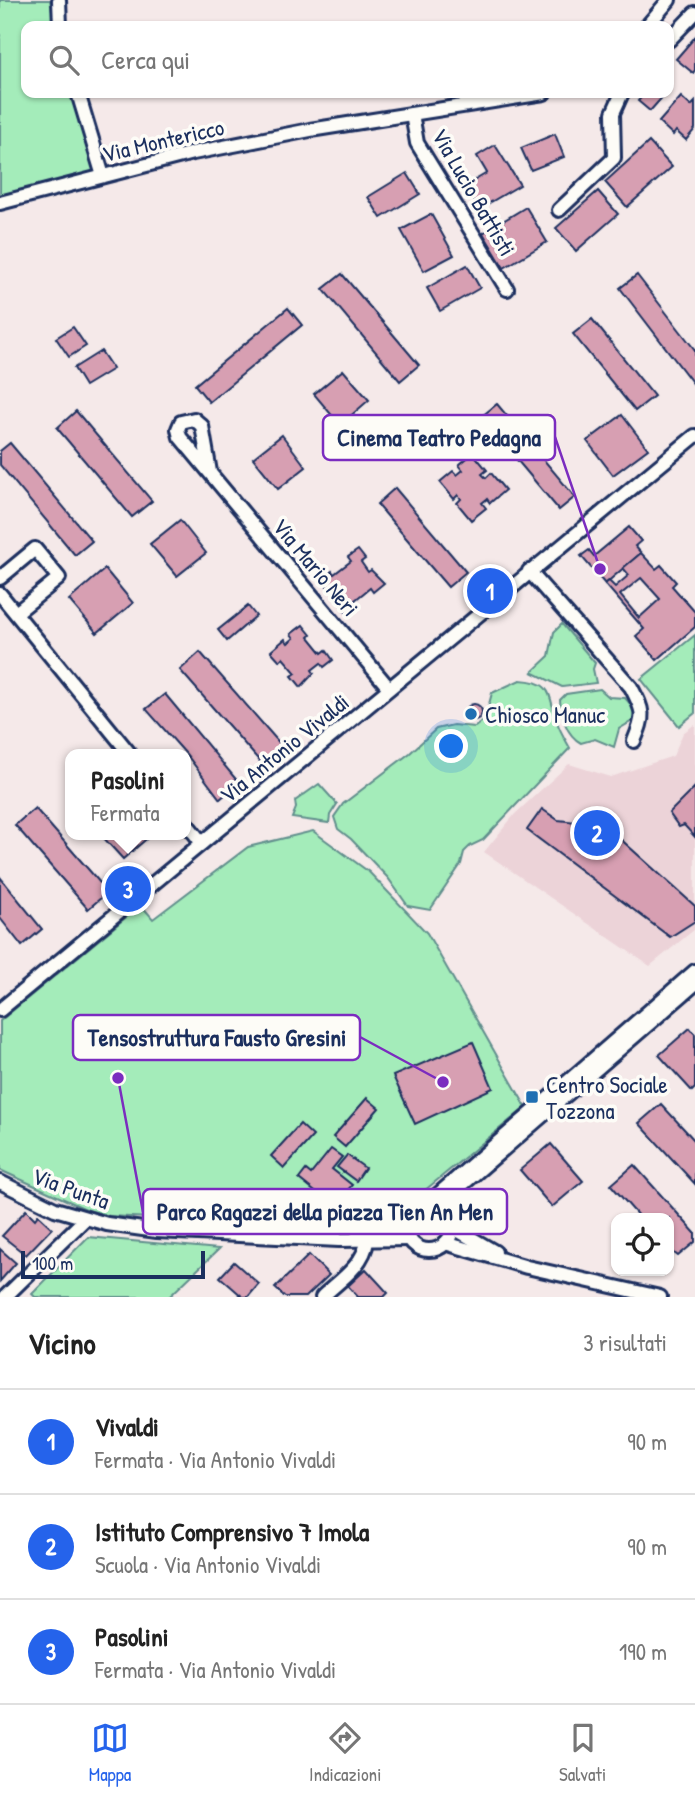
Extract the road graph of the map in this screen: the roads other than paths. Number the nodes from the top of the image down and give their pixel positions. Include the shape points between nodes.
1 (59, 0) edge
2 (669, 0) edge
3 (695, 13) edge
4 (60, 21) edge
5 (651, 21) edge
6 (674, 35) edge
7 (80, 98) edge
8 (513, 98) edge
9 (619, 98) edge
10 (412, 114) junction
11 (103, 176) junction
12 (0, 203) edge
13 (559, 210) dead end
14 (507, 289) dead end
15 (695, 436) edge
16 (210, 472) dead end
17 (530, 571) junction
18 (0, 578) edge
19 (0, 594) edge
20 (16, 614) junction
21 (389, 688) junction
22 (634, 741) dead end
23 (126, 749) edge
24 (191, 829) edge
25 (202, 843) junction
26 (695, 971) edge
27 (689, 985) edge
28 (0, 1010) edge
29 (488, 1157) junction
30 (0, 1182) edge
31 (427, 1205) junction
32 (408, 1218) junction
33 (85, 1219) junction
34 (451, 1223) junction
35 (410, 1238) junction
36 (339, 1240) junction
37 (367, 1241) junction
38 (445, 1243) junction
39 (527, 1267) junction
40 (5, 1297) edge
41 (322, 1297) edge
42 (660, 1297) edge

1 - 4 street
2 - 5 street
3 - 6 street
7 - 11 street
8 - 10 street, Via Montericco
9 - 13 street via 613,113 614,158
10 - 11 street, Via Montericco via 219,148
10 - 14 street, Via Lucio Battisti via 417,143
11 - 12 street, Via Montericco
15 - 17 street, Via Antonio Vivaldi
16 - 21 street, Via Mario Neri
17 - 21 street, Via Antonio Vivaldi
17 - 22 street via 631,687 643,720
18 - 20 street via 35,549 59,578
19 - 20 street
20 - 23 street
21 - 25 street, Via Antonio Vivaldi
24 - 25 street
25 - 28 street, Via Antonio Vivaldi
26 - 27 street
27 - 29 street
29 - 31 street
29 - 34 street via 456,1192
30 - 33 street, Via Punta
31 - 32 street
31 - 34 street via 441,1208
32 - 35 street
32 - 36 street, Via Punta
33 - 36 street, Via Punta via 157,1231
33 - 40 street
34 - 38 street
34 - 39 street via 484,1247
35 - 37 street, Via Punta
35 - 38 street via 426,1250
36 - 37 street, Via Punta
37 - 41 street via 357,1264
38 - 39 street
39 - 42 street

